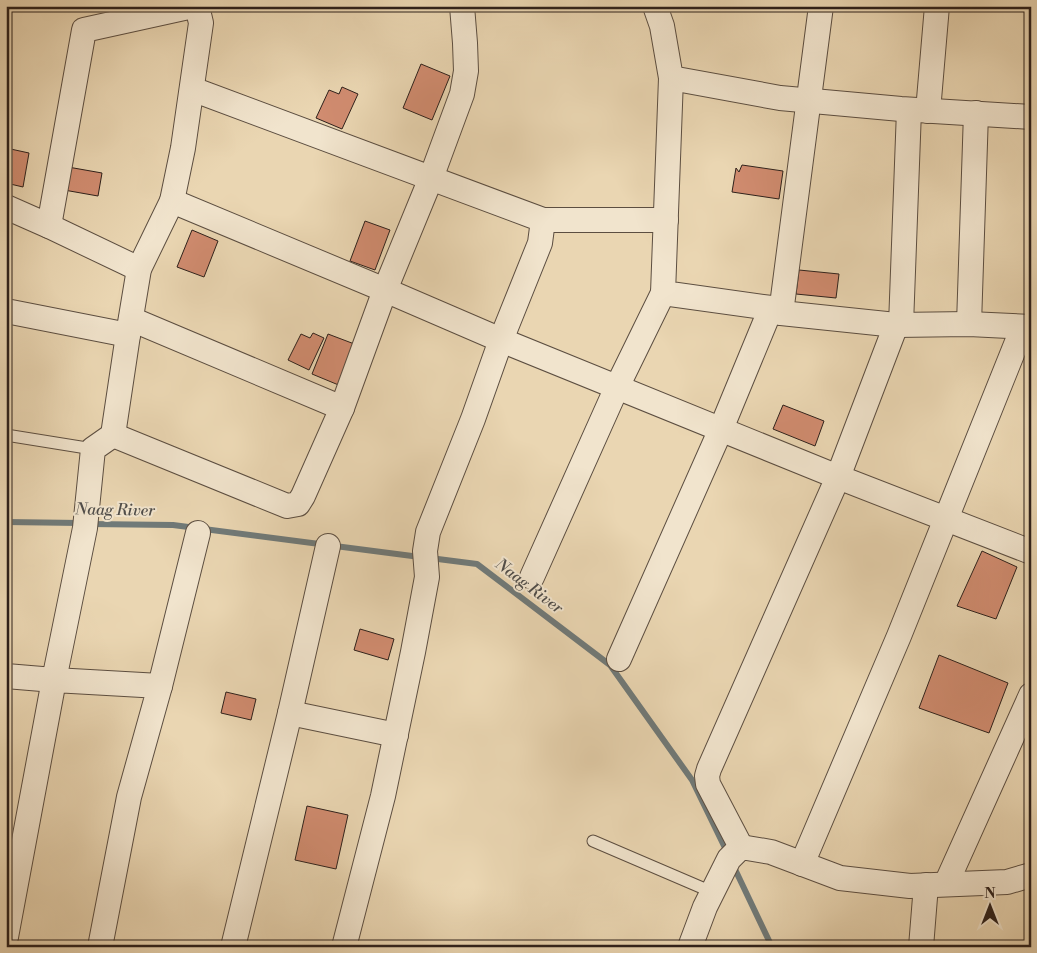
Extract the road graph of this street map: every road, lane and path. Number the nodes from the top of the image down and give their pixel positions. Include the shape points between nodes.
1 (193, 6) edge
2 (197, 6) edge
3 (462, 6) edge
4 (655, 6) edge
5 (821, 6) edge
6 (937, 6) edge
7 (671, 78) junction
8 (192, 89) junction
9 (808, 101) junction
10 (918, 110) junction
11 (976, 113) junction
12 (1031, 117) edge
13 (431, 178) junction
14 (172, 201) junction
15 (6, 207) edge
16 (543, 220) junction
17 (666, 220) junction
18 (50, 226) junction
19 (139, 269) junction
20 (385, 290) junction
21 (663, 293) junction
22 (6, 311) edge
23 (776, 311) junction
24 (969, 324) junction
25 (899, 325) junction
26 (130, 327) junction
27 (1027, 327) edge
28 (501, 340) junction
29 (617, 387) junction
30 (342, 408) junction
31 (721, 429) junction
32 (6, 434) edge
33 (113, 435) junction
34 (93, 449) junction
35 (838, 477) junction
36 (946, 519) junction
37 (198, 533) dead end
38 (328, 546) dead end
39 (1031, 552) edge
40 (532, 577) dead end
41 (619, 659) dead end
42 (6, 676) edge
43 (54, 680) junction
44 (160, 686) junction
45 (1031, 695) edge
46 (290, 713) junction
47 (396, 735) junction
48 (593, 841) dead end
49 (736, 852) junction
50 (802, 864) junction
51 (1031, 875) edge
52 (936, 885) junction
53 (712, 892) junction
54 (6, 937) edge
55 (100, 947) edge
56 (233, 947) edge
57 (344, 947) edge
58 (690, 947) edge
59 (921, 947) edge

1 - 18 street via 84,30
2 - 8 street via 201,23
3 - 13 street via 466,71 462,94
4 - 7 street
5 - 9 street
6 - 10 street
7 - 9 street
7 - 17 street
8 - 13 street
8 - 14 street
9 - 10 street
9 - 23 street
10 - 11 street
10 - 25 street
11 - 12 street
11 - 24 street
13 - 16 street
13 - 20 street
14 - 19 street
14 - 20 street
15 - 18 street
16 - 17 street
16 - 28 street via 540,243
17 - 21 street
18 - 19 street
19 - 26 street
20 - 28 street
20 - 30 street
21 - 23 street
21 - 29 street
22 - 26 street
23 - 25 street
23 - 31 street
24 - 25 street
24 - 27 street
25 - 35 street
26 - 30 street
26 - 33 street
27 - 36 street
28 - 29 street
28 - 47 street via 427,542 427,577
29 - 31 street
29 - 40 street
30 - 33 street via 303,496 293,506
31 - 35 street
31 - 41 street
32 - 34 lane
33 - 34 street
34 - 43 street via 85,528
35 - 36 street
35 - 49 street via 707,776
36 - 39 street
36 - 50 street
37 - 44 street
38 - 46 street
42 - 43 street
43 - 44 street
43 - 54 street
44 - 55 street via 128,797
45 - 52 street
46 - 47 street
46 - 56 street
47 - 57 street
48 - 53 lane
49 - 50 street via 771,852
49 - 53 street
50 - 52 street via 840,878 910,886
51 - 52 street via 1007,882
52 - 59 street
53 - 58 street

